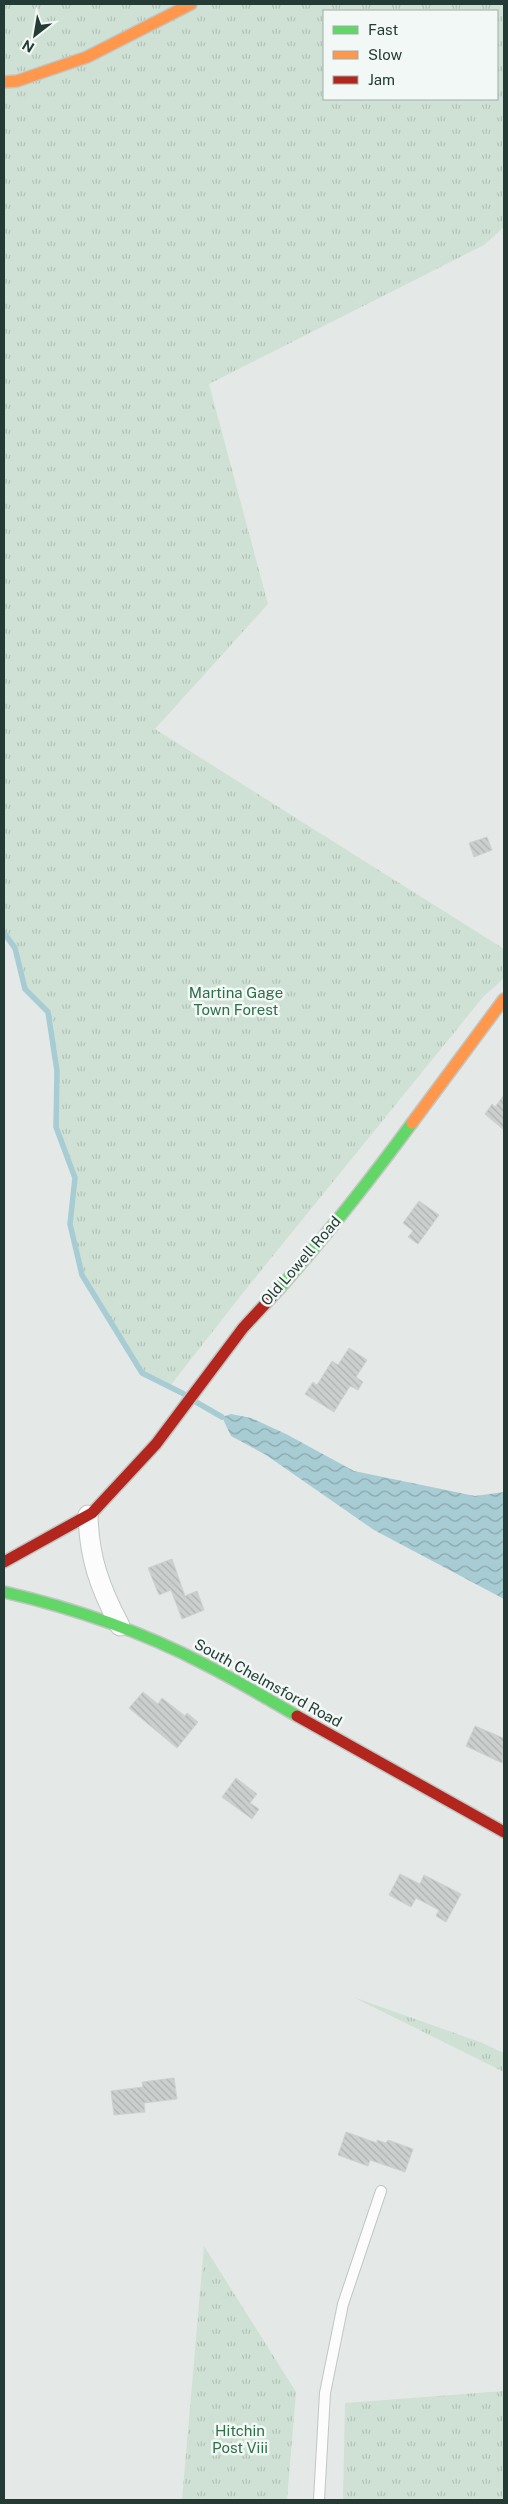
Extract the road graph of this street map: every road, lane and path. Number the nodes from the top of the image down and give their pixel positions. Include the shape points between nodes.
1 (191, 4) edge
2 (4, 82) edge
3 (504, 999) edge
4 (88, 1515) junction
5 (4, 1562) edge
6 (4, 1592) edge
7 (120, 1626) junction
8 (504, 1832) edge
9 (381, 2191) dead end
10 (319, 2500) edge

1 - 2 street via 88,57
3 - 4 street, Old Lowell Road via 374,1175 310,1254 243,1328 156,1444
4 - 5 street, Old Lowell Road
4 - 7 street via 89,1542 95,1567 104,1595
6 - 7 street, South Chelmsford Road via 48,1602
7 - 8 street, South Chelmsford Road via 195,1659 269,1698
9 - 10 lane via 343,2304 325,2392

